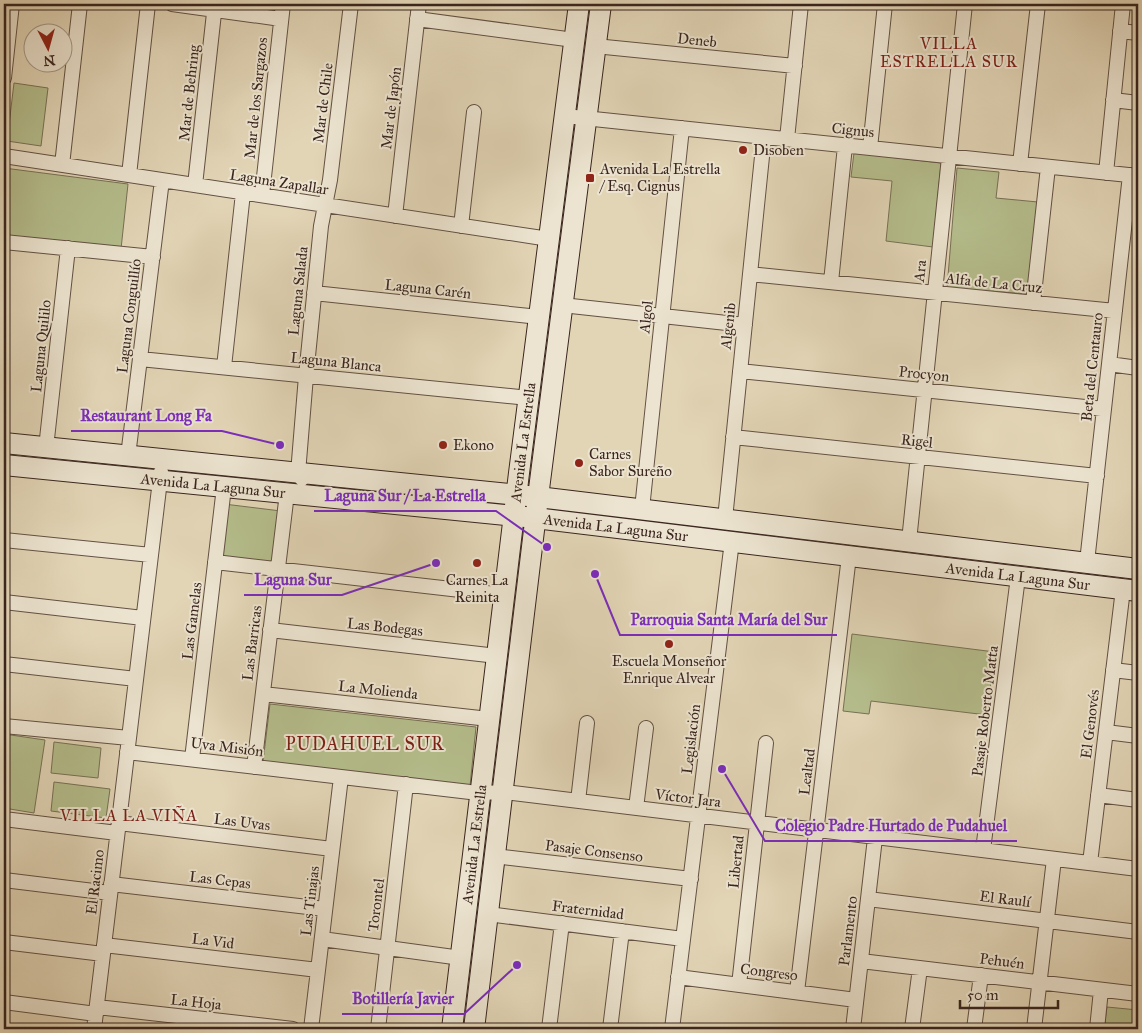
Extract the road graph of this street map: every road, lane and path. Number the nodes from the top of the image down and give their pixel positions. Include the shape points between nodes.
1 (12, 4) edge
2 (80, 4) edge
3 (148, 4) edge
4 (172, 4) edge
5 (283, 4) edge
6 (351, 4) edge
7 (579, 4) edge
8 (601, 4) edge
9 (801, 4) edge
10 (886, 4) edge
11 (965, 4) edge
12 (1038, 4) edge
13 (1123, 4) edge
14 (214, 7) edge
15 (416, 8) edge
16 (281, 19) junction
17 (7, 23) edge
18 (1120, 31) junction
19 (1138, 33) edge
20 (574, 40) junction
21 (595, 46) junction
22 (795, 66) junction
23 (4, 78) edge
24 (1113, 100) junction
25 (1138, 103) edge
26 (474, 112) dead end
27 (565, 116) junction
28 (586, 118) junction
29 (682, 128) junction
30 (764, 137) junction
31 (787, 139) junction
32 (845, 146) junction
33 (870, 148) junction
34 (4, 156) edge
35 (949, 156) junction
36 (1020, 164) junction
37 (62, 165) junction
38 (1048, 167) junction
39 (1106, 173) junction
40 (129, 175) junction
41 (1134, 176) edge
42 (162, 180) junction
43 (195, 185) junction
44 (243, 193) junction
45 (262, 196) junction
46 (326, 205) junction
47 (395, 216) junction
48 (462, 226) junction
49 (549, 240) junction
50 (4, 242) edge
51 (68, 248) junction
52 (153, 257) junction
53 (750, 274) junction
54 (831, 282) junction
55 (934, 293) junction
56 (314, 294) junction
57 (1033, 303) junction
58 (562, 305) junction
59 (1115, 312) junction
60 (662, 316) junction
61 (539, 317) junction
62 (745, 325) junction
63 (140, 359) junction
64 (1109, 364) junction
65 (224, 368) junction
66 (1138, 368) edge
67 (740, 371) junction
68 (306, 376) junction
69 (924, 391) junction
70 (529, 398) junction
71 (1104, 409) junction
72 (733, 437) junction
73 (4, 444) edge
74 (46, 448) junction
75 (128, 456) junction
76 (917, 457) junction
77 (162, 459) junction
78 (4, 465) edge
79 (298, 473) junction
80 (1097, 476) junction
81 (160, 481) junction
82 (224, 487) junction
83 (287, 493) junction
84 (516, 495) junction
85 (313, 496) junction
86 (538, 497) junction
87 (642, 509) junction
88 (514, 516) junction
89 (535, 518) junction
90 (725, 519) junction
91 (4, 540) edge
92 (908, 541) junction
93 (732, 542) junction
94 (151, 555) junction
95 (849, 556) junction
96 (215, 562) junction
97 (1087, 562) junction
98 (278, 569) junction
99 (1138, 569) edge
100 (1018, 577) junction
101 (1131, 590) edge
102 (504, 595) junction
103 (4, 602) edge
104 (143, 618) junction
105 (270, 630) junction
106 (497, 656) junction
107 (4, 664) edge
108 (1113, 670) junction
109 (1138, 673) edge
110 (136, 679) junction
111 (263, 694) junction
112 (489, 719) junction
113 (587, 723) dead end
114 (4, 726) edge
115 (646, 728) dead end
116 (1106, 732) junction
117 (1138, 736) edge
118 (766, 743) dead end
119 (128, 745) junction
120 (192, 759) junction
121 (254, 767) junction
122 (340, 777) junction
123 (406, 784) junction
124 (480, 792) junction
125 (502, 792) junction
126 (1098, 795) junction
127 (1138, 800) edge
128 (578, 801) junction
129 (636, 808) junction
130 (698, 816) junction
131 (4, 819) edge
132 (757, 823) junction
133 (118, 828) junction
134 (816, 830) junction
135 (876, 838) junction
136 (332, 849) junction
137 (983, 850) junction
138 (494, 856) junction
139 (1054, 859) junction
140 (1090, 863) junction
141 (1138, 869) edge
142 (690, 879) junction
143 (4, 880) edge
144 (111, 889) junction
145 (868, 899) junction
146 (325, 909) junction
147 (488, 914) junction
148 (1047, 921) junction
149 (562, 923) junction
150 (622, 931) junction
151 (1138, 932) edge
152 (322, 939) junction
153 (683, 939) junction
154 (4, 942) edge
155 (387, 948) junction
156 (104, 949) junction
157 (461, 958) junction
158 (861, 961) junction
159 (920, 968) junction
160 (318, 970) junction
161 (981, 975) junction
162 (678, 977) junction
163 (1040, 982) junction
164 (739, 985) junction
165 (1101, 990) junction
166 (797, 992) junction
167 (1138, 994) edge
168 (856, 1000) junction
169 (4, 1002) edge
170 (96, 1010) junction
171 (94, 1029) edge
172 (293, 1029) edge
173 (311, 1029) edge
174 (378, 1029) edge
175 (452, 1029) edge
176 (474, 1029) edge
177 (549, 1029) edge
178 (610, 1029) edge
179 (672, 1029) edge
180 (853, 1029) edge
181 (912, 1029) edge
182 (974, 1029) edge
183 (1034, 1029) edge
184 (1097, 1029) edge

1 - 17 street
2 - 37 street
3 - 40 street
4 - 14 street
5 - 16 street, Mar de los Sargazos
6 - 46 street, Mar de Chile
7 - 20 street, Avenida La Estrella
8 - 21 street, Avenida La Estrella
9 - 22 street
10 - 33 street
11 - 35 street, Ara
12 - 36 street
13 - 18 street
14 - 16 street
14 - 43 street, Mar de Behring
15 - 20 street
15 - 47 street, Mar de Japón
16 - 45 street, Mar de los Sargazos
17 - 23 street
18 - 19 street
18 - 24 street
20 - 27 street, Avenida La Estrella
21 - 22 street, Deneb
21 - 28 street, Avenida La Estrella
22 - 31 street
24 - 25 street
24 - 39 street
26 - 48 street
27 - 28 street, Cignus
27 - 49 street, Avenida La Estrella
28 - 29 street, Cignus
28 - 58 street, Avenida La Estrella
29 - 30 street, Cignus
29 - 60 street, Algol
30 - 31 street, Cignus
30 - 53 street, Algenib
31 - 32 street, Cignus
32 - 33 street, Cignus
32 - 54 street
33 - 35 street, Cignus
34 - 37 street, Laguna Zapallar
35 - 36 street, Cignus
35 - 55 street, Ara
36 - 38 street, Cignus
37 - 40 street, Laguna Zapallar
38 - 39 street, Cignus
38 - 57 street
39 - 41 street, Cignus
40 - 42 street, Laguna Zapallar
41 - 59 street, Beta del Centauro
42 - 43 street, Laguna Zapallar
42 - 52 street, Laguna Conguillío
43 - 44 street, Laguna Zapallar
44 - 45 street, Laguna Zapallar
44 - 65 street
45 - 46 street, Laguna Zapallar
46 - 47 street, Laguna Zapallar
46 - 56 street, Laguna Salada
47 - 48 street, Laguna Zapallar
48 - 49 street, Laguna Zapallar
49 - 61 street, Avenida La Estrella
50 - 51 street
51 - 52 street
51 - 74 street, Laguna Quililo
52 - 63 street, Laguna Conguillío
53 - 54 street, Alfa de La Cruz
53 - 62 street, Algenib
54 - 55 street, Alfa de La Cruz
55 - 57 street, Alfa de La Cruz
55 - 69 street, Ara
56 - 61 street, Laguna Carén
56 - 68 street, Laguna Salada
57 - 59 street, Alfa de La Cruz
58 - 60 street
58 - 86 street, Avenida La Estrella
59 - 64 street, Beta del Centauro
60 - 62 street
60 - 87 street, Algol
61 - 70 street, Avenida La Estrella
62 - 67 street, Algenib
63 - 65 street, Laguna Blanca
63 - 75 street, Laguna Conguillío
64 - 66 street
64 - 71 street, Beta del Centauro
65 - 68 street, Laguna Blanca
67 - 69 street, Procyon
67 - 72 street, Algenib
68 - 70 street, Laguna Blanca
68 - 79 street, Laguna Salada
69 - 71 street, Procyon
69 - 76 street, Ara
70 - 84 street, Avenida La Estrella
71 - 80 street, Beta del Centauro
72 - 76 street, Rigel
72 - 90 street, Algenib
73 - 74 street, Avenida La Laguna Sur
74 - 75 street, Avenida La Laguna Sur
75 - 77 street, Avenida La Laguna Sur
76 - 80 street, Rigel
76 - 92 street, Ara
77 - 79 street, Avenida La Laguna Sur
77 - 81 street, El Racimo
78 - 81 street, Avenida La Laguna Sur
79 - 84 street, Avenida La Laguna Sur
79 - 85 street
80 - 97 street, Beta del Centauro
81 - 82 street, Avenida La Laguna Sur
81 - 94 street, El Racimo
82 - 83 street, Avenida La Laguna Sur
82 - 96 street, Las Gamelas
83 - 85 street, Avenida La Laguna Sur
83 - 98 street, Las Barricas
84 - 86 street, Avenida La Laguna Sur
84 - 88 street, Avenida La Estrella
85 - 88 street, Avenida La Laguna Sur
86 - 87 street, Avenida La Laguna Sur
86 - 89 street, Avenida La Estrella
87 - 90 street, Avenida La Laguna Sur
88 - 89 street, Avenida La Laguna Sur
88 - 102 street, Avenida La Estrella
89 - 93 street, Avenida La Laguna Sur
89 - 125 street, Avenida La Estrella
90 - 92 street, Avenida La Laguna Sur
91 - 94 street
92 - 97 street, Avenida La Laguna Sur
93 - 95 street, Avenida La Laguna Sur
93 - 130 street, Legislación
94 - 104 street, El Racimo
95 - 100 street, Avenida La Laguna Sur
95 - 134 street, Lealtad
96 - 98 street
96 - 120 street, Las Gamelas
97 - 99 street, Avenida La Laguna Sur
98 - 102 street
98 - 105 street, Las Barricas
100 - 101 street, Avenida La Laguna Sur
100 - 137 street, Pasaje Roberto Matta
101 - 108 street, El Genovés
102 - 106 street, Avenida La Estrella
103 - 104 street
104 - 110 street, El Racimo
105 - 106 street, Las Bodegas
105 - 111 street, Las Barricas
106 - 112 street, Avenida La Estrella
107 - 110 street
108 - 109 street
108 - 116 street, El Genovés
110 - 119 street, El Racimo
111 - 112 street, La Molienda
111 - 121 street, Las Barricas
112 - 124 street, Avenida La Estrella
113 - 128 street
114 - 119 street
115 - 129 street
116 - 117 street
116 - 126 street, El Genovés
118 - 132 street, Libertad
119 - 120 street, Uva Misión
119 - 133 street, El Racimo
120 - 121 street, Uva Misión
121 - 122 street, Uva Misión
122 - 123 street, Uva Misión
122 - 136 street, Las Tinajas
123 - 124 street, Uva Misión
123 - 155 street, Torontel
124 - 125 street, Uva Misión
124 - 157 street, Avenida La Estrella
125 - 128 street, Víctor Jara
125 - 138 street, Avenida La Estrella
126 - 127 street
126 - 140 street, El Genovés
128 - 129 street, Víctor Jara
129 - 130 street, Víctor Jara
130 - 132 street, Víctor Jara
130 - 142 street, Legislación
131 - 133 street, Las Uvas
132 - 134 street, Víctor Jara
132 - 164 street, Libertad
133 - 136 street, Las Uvas
133 - 144 street, El Racimo
134 - 135 street, Víctor Jara
134 - 166 street, Lealtad
135 - 137 street, Víctor Jara
135 - 145 street, Parlamento
136 - 146 street, Las Tinajas
137 - 139 street, Víctor Jara
138 - 142 street, Pasaje Consenso
138 - 147 street, Avenida La Estrella
139 - 140 street, Víctor Jara
139 - 148 street
140 - 141 street, Víctor Jara
142 - 153 street, Legislación
143 - 144 street, Las Cepas
144 - 146 street, Las Cepas
144 - 156 street, El Racimo
145 - 148 street, El Raulí
145 - 158 street, Parlamento
146 - 152 street, Las Tinajas
147 - 149 street, Fraternidad
147 - 176 street, Avenida La Estrella
148 - 151 street, El Raulí
148 - 163 street
149 - 150 street, Fraternidad
149 - 177 street
150 - 153 street, Fraternidad
150 - 178 street
152 - 155 street
152 - 160 street, Las Tinajas
153 - 162 street, Legislación
154 - 156 street, La Vid
155 - 157 street
155 - 174 street, Torontel
156 - 160 street, La Vid
156 - 170 street, El Racimo
157 - 175 street, Avenida La Estrella
158 - 159 street, Pehuén
158 - 168 street, Parlamento
159 - 161 street, Pehuén
159 - 181 street
160 - 173 street, Las Tinajas
161 - 163 street, Pehuén
161 - 182 street
162 - 164 street, Congreso
162 - 179 street, Legislación
163 - 165 street, Pehuén
163 - 183 street
164 - 166 street, Congreso
165 - 167 street, Pehuén
165 - 184 street
166 - 168 street, Congreso
168 - 180 street, Parlamento
169 - 170 street, La Hoja
170 - 171 street, El Racimo
170 - 172 street, La Hoja

